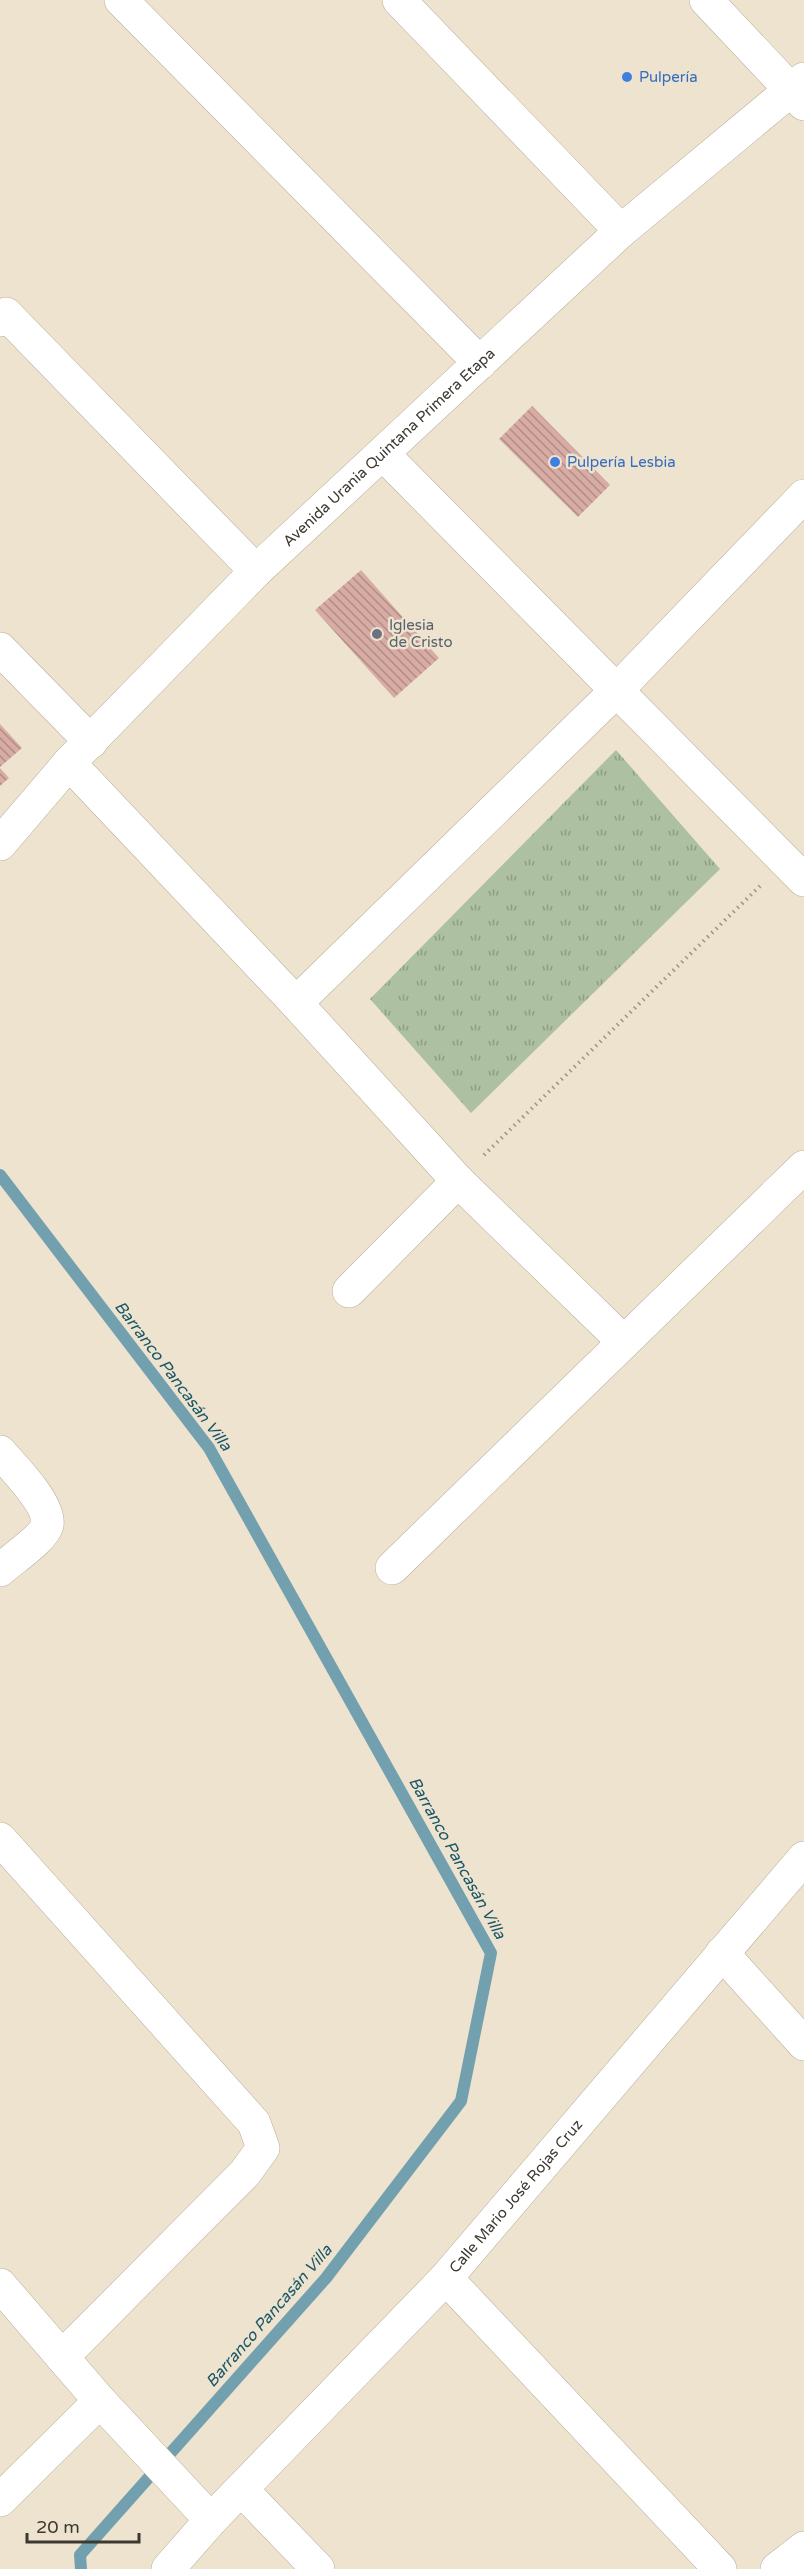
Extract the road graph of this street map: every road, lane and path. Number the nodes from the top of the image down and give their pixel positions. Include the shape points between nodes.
1 (121, 0) edge
2 (399, 0) edge
3 (706, 0) edge
4 (800, 91) edge
5 (621, 231) junction
6 (0, 320) edge
7 (480, 363) junction
8 (383, 454) junction
9 (804, 496) edge
10 (256, 571) junction
11 (0, 649) edge
12 (616, 691) junction
13 (80, 753) junction
14 (0, 844) edge
15 (798, 862) edge
16 (296, 1003) junction
17 (804, 1167) edge
18 (458, 1181) junction
19 (349, 1291) dead end
20 (624, 1342) junction
21 (0, 1452) edge
22 (392, 1568) dead end
23 (0, 1570) edge
24 (0, 1839) edge
25 (804, 1858) edge
26 (722, 1953) junction
27 (804, 2044) edge
28 (446, 2278) junction
29 (0, 2285) edge
30 (62, 2357) junction
31 (100, 2401) junction
32 (242, 2490) junction
33 (0, 2500) edge
34 (211, 2520) junction
35 (804, 2548) edge
36 (168, 2569) edge
37 (318, 2569) edge
38 (720, 2569) edge
39 (777, 2569) edge

1 - 7 street
2 - 5 street
3 - 4 street
4 - 5 street, Avenida Urania Quintana Primera Etapa
5 - 7 street, Avenida Urania Quintana Primera Etapa
6 - 10 street via 6,314
7 - 8 street, Avenida Urania Quintana Primera Etapa
8 - 10 street, Avenida Urania Quintana Primera Etapa
8 - 12 street
9 - 12 street
10 - 13 street, Avenida Urania Quintana Primera Etapa
11 - 13 street
12 - 15 street
12 - 16 street
13 - 14 street, Avenida Urania Quintana Primera Etapa
13 - 16 street
15 - 18 path
16 - 18 street
17 - 20 street
18 - 19 street
18 - 20 street
20 - 22 street
21 - 23 street via 34,1493 46,1514 47,1525 42,1534
24 - 30 street via 254,2123 263,2148 245,2173
25 - 26 street, Calle Mario José Rojas Cruz
26 - 27 street
26 - 28 street, Calle Mario José Rojas Cruz
28 - 32 street, Calle Mario José Rojas Cruz
28 - 38 street
29 - 30 street
30 - 31 street
31 - 33 street
31 - 34 street
32 - 34 street, Calle Mario José Rojas Cruz
32 - 37 street
34 - 36 street, Calle Mario José Rojas Cruz
35 - 39 street

